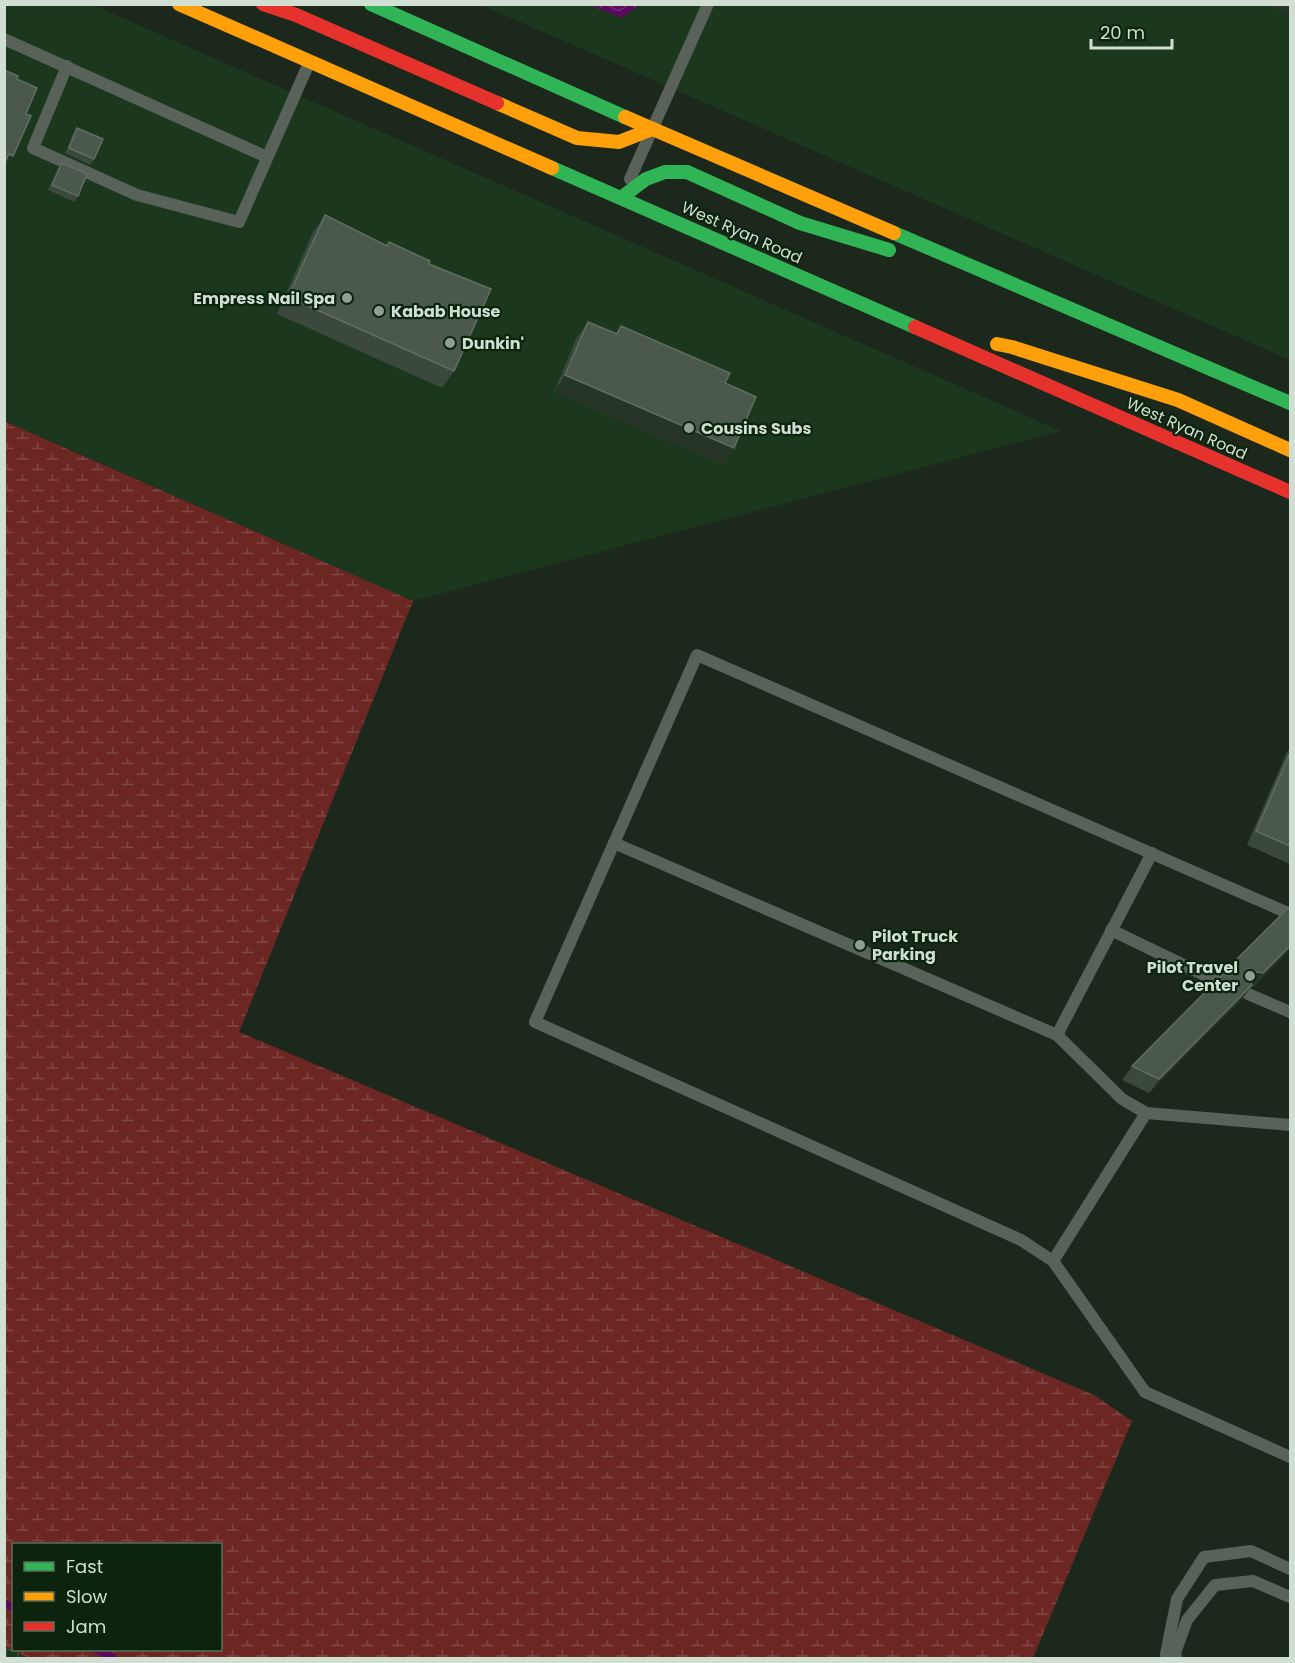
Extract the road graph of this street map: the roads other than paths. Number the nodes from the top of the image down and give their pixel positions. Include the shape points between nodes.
1 (179, 4) edge
2 (263, 4) edge
3 (371, 4) edge
4 (708, 4) edge
5 (4, 39) edge
6 (310, 62) junction
7 (67, 66) junction
8 (652, 129) junction
9 (267, 157) junction
10 (622, 197) junction
11 (980, 269) junction
12 (924, 331) junction
13 (1290, 403) edge
14 (1290, 450) edge
15 (1290, 492) edge
16 (614, 843) junction
17 (1152, 853) junction
18 (1288, 913) edge
19 (1111, 930) junction
20 (1219, 982) edge
21 (1248, 994) edge
22 (1290, 1012) edge
23 (1057, 1035) junction
24 (1146, 1113) junction
25 (1290, 1125) edge
26 (1053, 1262) junction
27 (1290, 1457) edge
28 (1290, 1569) edge
29 (1290, 1597) edge
30 (1167, 1659) edge
31 (1176, 1659) edge

1 - 6 main road, West Ryan Road
2 - 8 main road via 577,138 619,142
3 - 8 main road
4 - 8 lane
5 - 7 lane
6 - 9 lane
6 - 10 main road, West Ryan Road
7 - 9 lane
7 - 9 lane via 33,148 138,195 239,222
8 - 10 lane
8 - 11 main road
10 - 11 main road via 646,179 665,172 687,172 800,223 912,257
10 - 12 main road, West Ryan Road
11 - 13 main road
12 - 14 main road via 1012,347 1178,400
12 - 15 main road, West Ryan Road
16 - 17 lane via 697,655
16 - 23 lane
16 - 26 lane via 535,1022 1021,1240
17 - 18 lane
17 - 19 lane
19 - 20 lane
19 - 23 lane
21 - 22 lane
23 - 24 lane via 1122,1099
24 - 25 lane
24 - 26 lane
26 - 27 lane via 1145,1392
28 - 30 lane via 1251,1551 1204,1557 1177,1599
29 - 31 lane via 1253,1581 1215,1585 1187,1620

